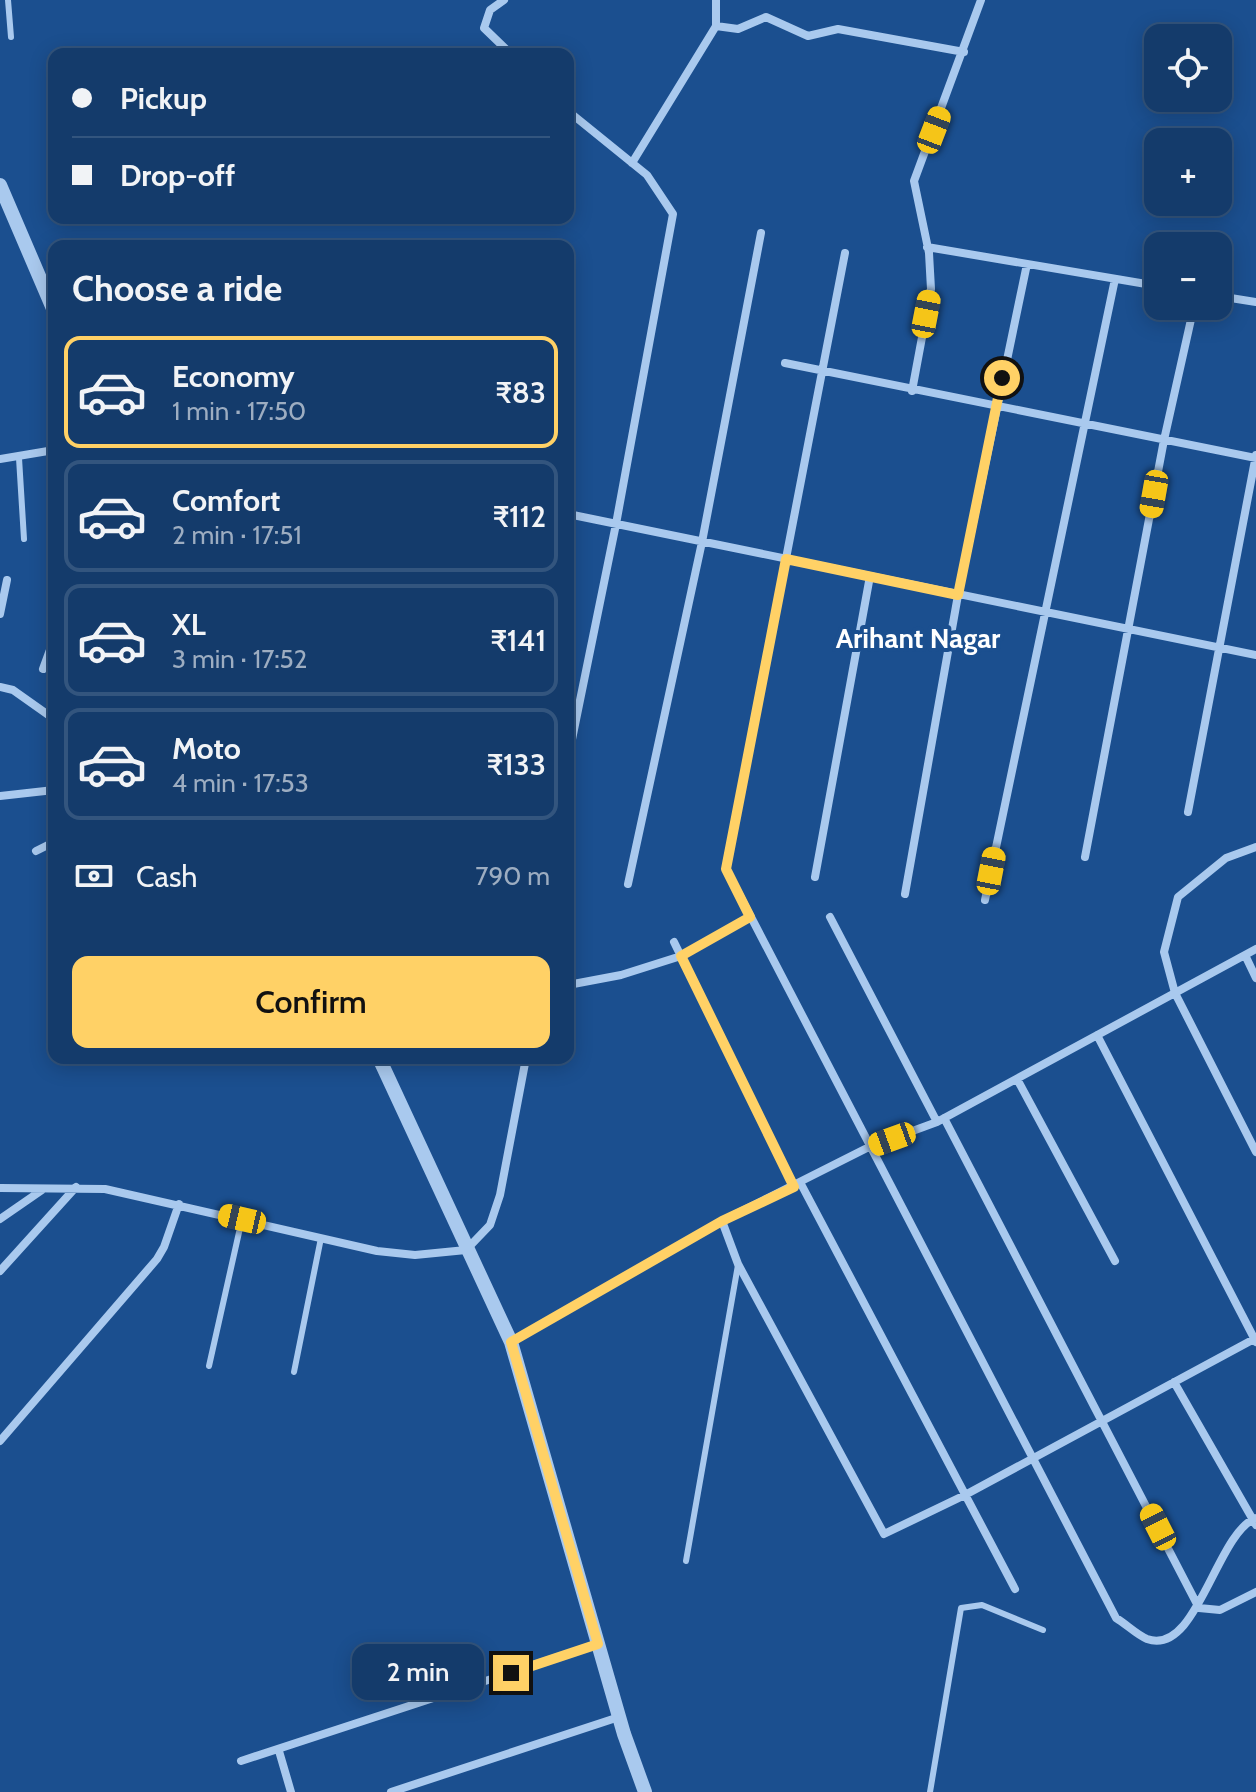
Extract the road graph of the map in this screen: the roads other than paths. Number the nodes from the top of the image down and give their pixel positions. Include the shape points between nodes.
1 (8, 0) edge
2 (504, 0) edge
3 (716, 0) edge
4 (981, 0) edge
5 (716, 26) junction
6 (11, 37) dead end
7 (505, 48) edge
8 (964, 52) junction
9 (574, 116) edge
10 (632, 163) junction
11 (0, 185) edge
12 (761, 233) dead end
13 (927, 247) junction
14 (845, 253) dead end
15 (1027, 264) junction
16 (1115, 279) junction
17 (1144, 284) edge
18 (48, 297) edge
19 (1232, 298) edge
20 (1256, 302) edge
21 (1191, 320) edge
22 (785, 363) dead end
23 (823, 371) junction
24 (912, 391) junction
25 (996, 407) junction
26 (1082, 424) junction
27 (1164, 440) junction
28 (48, 451) edge
29 (1256, 456) edge
30 (19, 458) junction
31 (0, 459) edge
32 (574, 515) edge
33 (616, 524) junction
34 (24, 539) dead end
35 (702, 542) junction
36 (786, 559) junction
37 (870, 576) junction
38 (7, 580) dead end
39 (958, 595) junction
40 (1043, 612) junction
41 (0, 614) edge
42 (1129, 630) junction
43 (1218, 648) junction
44 (48, 655) edge
45 (1256, 655) edge
46 (43, 669) dead end
47 (0, 687) edge
48 (48, 714) edge
49 (574, 730) edge
50 (48, 791) edge
51 (0, 796) edge
52 (1188, 812) dead end
53 (48, 845) edge
54 (1256, 847) edge
55 (36, 851) dead end
56 (1085, 857) dead end
57 (815, 877) dead end
58 (628, 884) dead end
59 (905, 894) dead end
60 (985, 900) dead end
61 (750, 917) junction
62 (830, 917) dead end
63 (674, 942) dead end
64 (1256, 949) edge
65 (1245, 955) junction
66 (681, 956) junction
67 (1256, 978) edge
68 (574, 984) edge
69 (1175, 993) junction
70 (1097, 1035) junction
71 (382, 1064) edge
72 (525, 1064) edge
73 (1017, 1079) junction
74 (941, 1120) junction
75 (869, 1147) junction
76 (1256, 1152) edge
77 (798, 1186) junction
78 (76, 1187) junction
79 (0, 1188) edge
80 (42, 1189) junction
81 (179, 1204) junction
82 (0, 1219) edge
83 (242, 1219) junction
84 (722, 1221) junction
85 (321, 1238) junction
86 (466, 1250) junction
87 (1115, 1261) dead end
88 (738, 1264) junction
89 (0, 1271) edge
90 (1255, 1340) edge
91 (511, 1342) junction
92 (209, 1366) dead end
93 (294, 1372) dead end
94 (1174, 1382) junction
95 (1104, 1420) junction
96 (0, 1441) edge
97 (1033, 1459) junction
98 (965, 1495) junction
99 (1255, 1521) edge
100 (686, 1561) dead end
101 (1015, 1589) dead end
102 (1256, 1592) edge
103 (1199, 1608) junction
104 (1043, 1630) dead end
105 (598, 1644) junction
106 (619, 1717) junction
107 (279, 1751) junction
108 (241, 1761) dead end
109 (291, 1792) edge
110 (391, 1792) edge
111 (645, 1792) edge
112 (930, 1792) edge

1 - 6 lane
2 - 7 street via 490,10 484,28
3 - 5 street
4 - 8 street
5 - 8 street via 738,29 766,17 808,36 838,29
5 - 10 street
8 - 13 street via 914,181
9 - 10 street
10 - 33 street via 647,175 673,214
11 - 18 street
12 - 35 street
13 - 15 street
13 - 24 street via 931,289
14 - 23 street
15 - 16 street
15 - 25 street
16 - 17 street
16 - 26 street
19 - 20 street
21 - 27 street
22 - 23 street
23 - 24 street
23 - 36 street
24 - 25 street
25 - 26 street
25 - 39 street
26 - 27 street
26 - 40 street
27 - 29 street
27 - 42 street
28 - 30 street
29 - 43 street
30 - 31 street
30 - 34 lane
32 - 33 street
33 - 35 street
33 - 49 street
35 - 36 street
35 - 58 street
36 - 37 street
36 - 61 street via 726,869
37 - 39 street
37 - 57 street
38 - 41 street
39 - 40 street
39 - 59 street
40 - 42 street
40 - 60 street
42 - 43 street
42 - 56 street
43 - 45 street
43 - 52 street
44 - 46 street
47 - 48 street
50 - 51 street
53 - 55 street
54 - 69 street via 1226,858 1178,897 1164,952
61 - 66 street
61 - 75 street
62 - 74 street
63 - 66 street
64 - 65 street
65 - 67 street
65 - 69 street
66 - 68 street
66 - 77 street
69 - 70 street
69 - 76 street
70 - 73 street
70 - 90 street
71 - 86 street
72 - 86 street via 500,1195 490,1225
73 - 74 street
73 - 87 street
74 - 75 street
74 - 95 street
75 - 77 street
75 - 97 street
77 - 84 street
77 - 98 street
78 - 80 street
78 - 81 street
78 - 89 street
79 - 80 street
80 - 82 street
81 - 83 street
81 - 96 street via 157,1259
83 - 85 street
83 - 92 lane
84 - 88 street
84 - 91 street
85 - 86 street via 415,1255
85 - 93 lane
86 - 91 street
88 - 98 street via 884,1534
88 - 100 lane
90 - 94 street
91 - 105 street
94 - 95 street
94 - 99 street
95 - 97 street
95 - 103 street
97 - 98 street
97 - 103 street via 1116,1618 1147,1639 1160,1640
98 - 101 street
99 - 103 street via 1240,1526 1228,1543
102 - 103 street via 1220,1610
104 - 112 lane via 982,1605 961,1608
105 - 106 street
105 - 107 street
106 - 110 street
106 - 111 street
107 - 108 street
107 - 109 street

